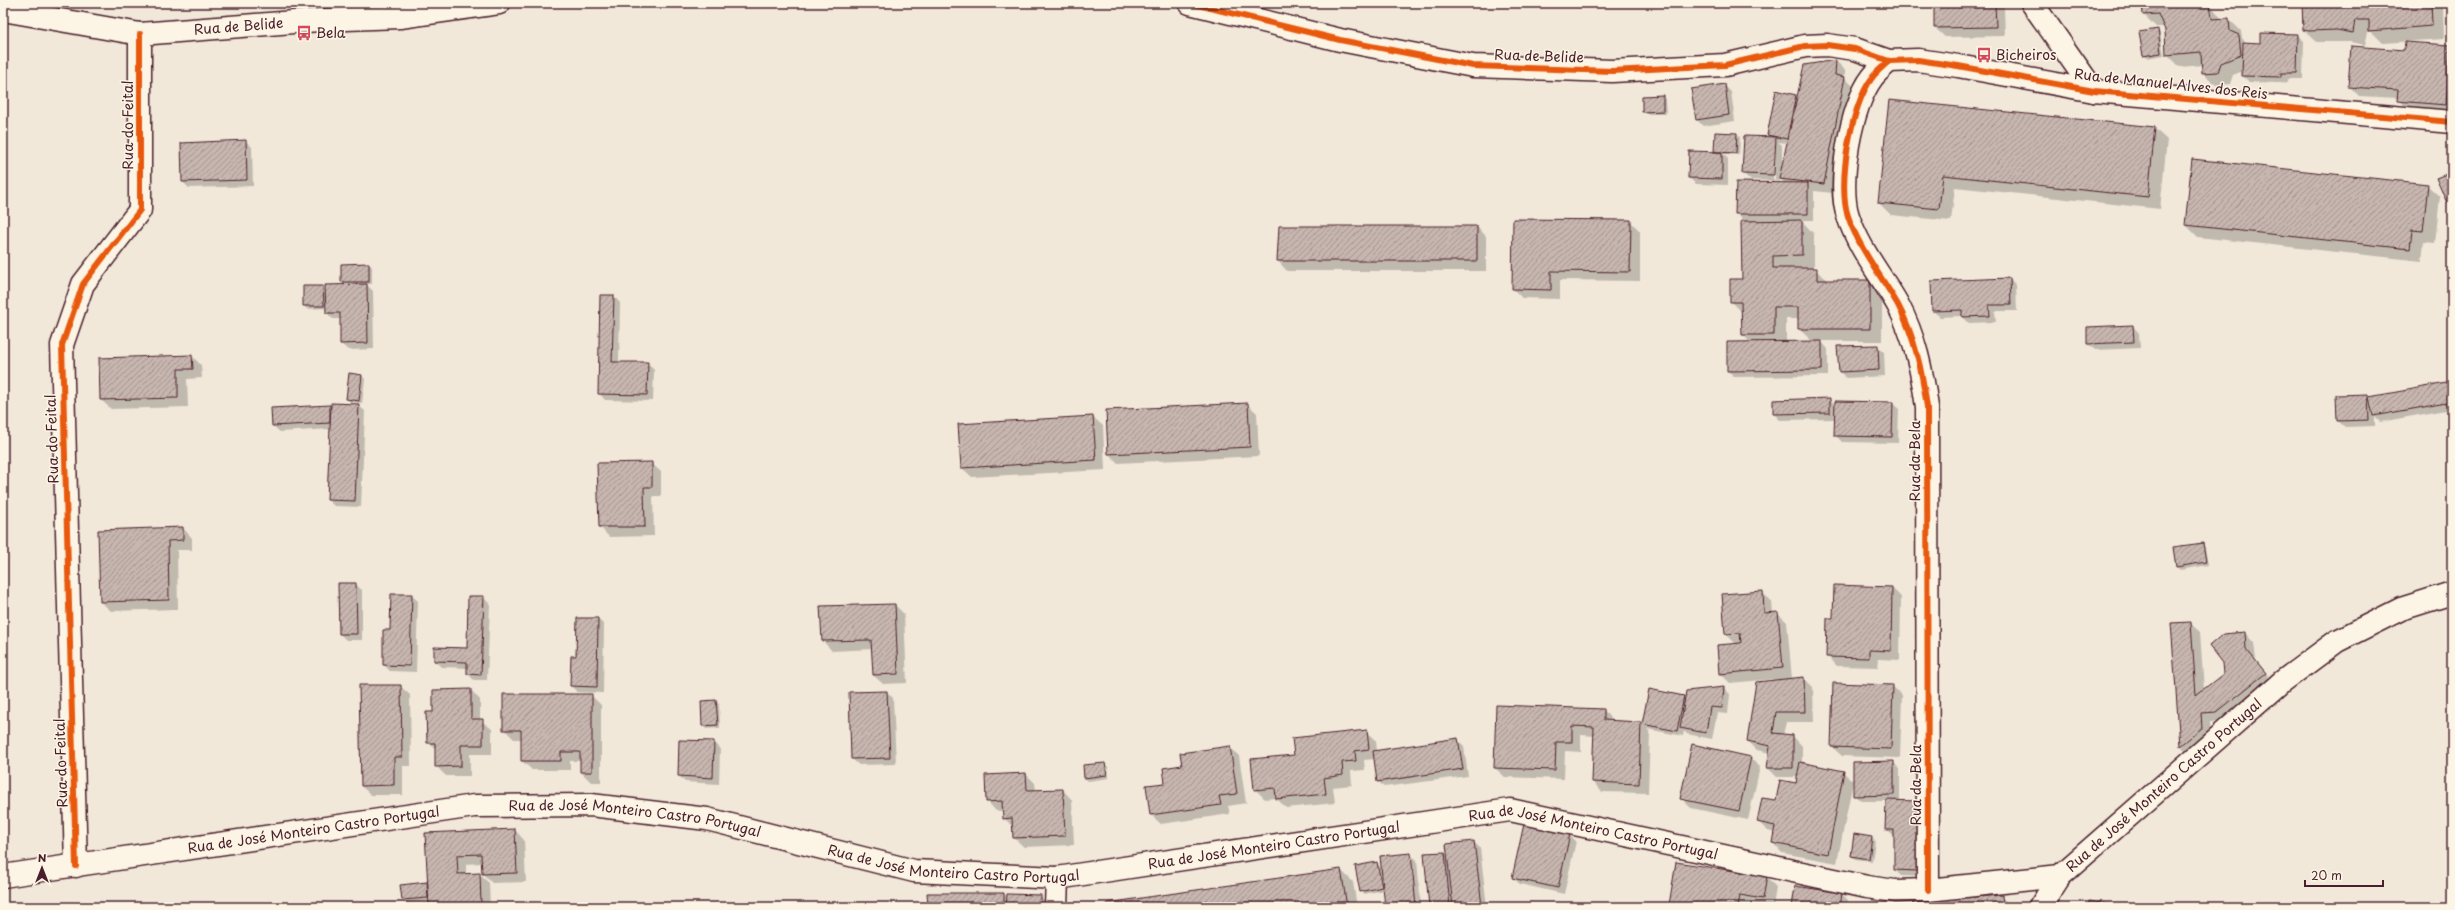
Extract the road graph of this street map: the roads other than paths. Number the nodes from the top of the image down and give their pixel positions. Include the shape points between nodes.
1 (499, 3) edge
2 (1190, 3) edge
3 (2032, 3) edge
4 (3, 10) edge
5 (398, 10) edge
6 (140, 34) junction
7 (1889, 61) junction
8 (2094, 91) junction
9 (2452, 122) edge
10 (2452, 593) edge
11 (76, 866) junction
12 (3, 876) edge
13 (2060, 876) junction
14 (1057, 878) junction
15 (1928, 890) junction
16 (1056, 907) edge
17 (2040, 907) edge

1 - 5 street, Rua de Belide
2 - 7 street, Rua de Belide via 1340,40 1473,66 1612,71 1725,65 1805,46 1827,45 1855,49
3 - 8 street
4 - 6 street, Rua de Belide
5 - 6 street, Rua de Belide via 319,20
6 - 11 street, Rua do Feital via 140,210 83,284 62,346
7 - 8 street, Rua de Manuel Alves dos Reis via 1918,60
7 - 15 street, Rua da Bela via 1871,79 1859,104 1849,140 1844,178 1847,214 1865,253 1898,306 1916,346 1927,407
8 - 9 street, Rua de Manuel Alves dos Reis
10 - 13 street, Rua de José Monteiro Castro Portugal via 2401,609 2337,641 2283,681
11 - 12 street, Rua de José Monteiro Castro Portugal
11 - 14 street, Rua de José Monteiro Castro Portugal via 474,806 591,805 707,819 914,871
13 - 15 street, Rua de José Monteiro Castro Portugal
13 - 17 street
14 - 15 street, Rua de José Monteiro Castro Portugal via 1510,810 1866,887 1895,891
14 - 16 street

